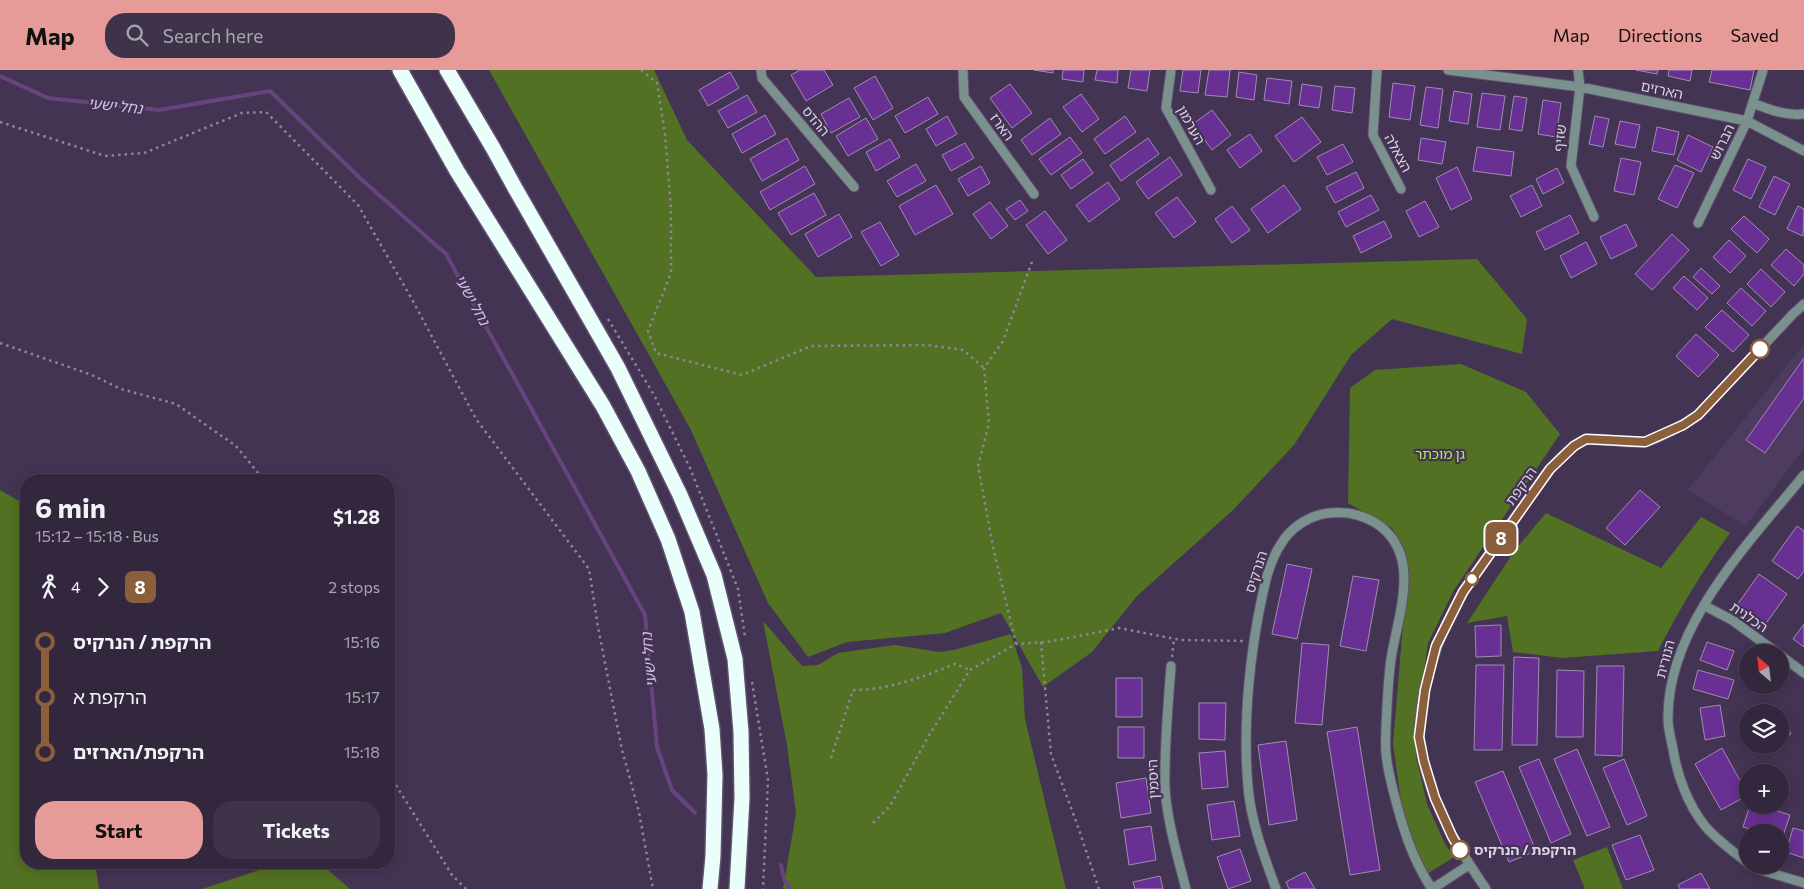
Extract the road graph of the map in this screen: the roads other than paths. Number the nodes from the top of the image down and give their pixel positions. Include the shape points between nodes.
1 (390, 70) edge
2 (400, 70) edge
3 (447, 70) edge
4 (761, 70) edge
5 (963, 70) edge
6 (1171, 70) edge
7 (1378, 70) edge
8 (1448, 70) edge
9 (1578, 70) edge
10 (1763, 70) edge
11 (1580, 87) junction
12 (1753, 103) junction
13 (1804, 114) edge
14 (1747, 122) junction
15 (1804, 151) edge
16 (458, 171) junction
17 (854, 187) dead end
18 (1401, 188) dead end
19 (1211, 190) dead end
20 (1034, 194) dead end
21 (1594, 217) dead end
22 (1698, 223) dead end
23 (1804, 304) edge
24 (1804, 475) edge
25 (1704, 606) junction
26 (1765, 644) edge
27 (1789, 662) edge
28 (1171, 666) road end
29 (1804, 673) edge
30 (1739, 855) edge
31 (1470, 865) junction
32 (1774, 874) edge
33 (1804, 883) edge
34 (710, 889) edge
35 (737, 889) edge
36 (1186, 889) edge
37 (1276, 889) edge
38 (1432, 889) edge
39 (1486, 889) edge

1 - 16 highway
2 - 16 highway
3 - 35 highway via 618,368 680,495 714,575 735,659 741,732 742,798
4 - 17 street, ההדס via 762,78
5 - 20 street, הארז via 964,97
6 - 19 street, הערמון via 1166,108
7 - 18 street, הצאלה via 1373,135
8 - 11 street, הארזים
9 - 11 street, שזיף
10 - 12 street, הברוש
11 - 14 street, הארזים
11 - 21 street, שזיף via 1571,166
12 - 13 street via 1784,114
12 - 14 street, הברוש
14 - 15 street, הארזים
14 - 22 street, הברוש
16 - 34 highway via 603,406 638,471 668,539 692,612 712,728 715,776
23 - 31 street, הרקפת via 1698,415 1683,425 1645,442 1586,439 1574,446 1550,469 1463,592 1436,646 1425,690 1419,737 1435,798 1452,836
24 - 25 street, הנורית via 1723,575
25 - 26 street, הכלנית via 1732,620
25 - 30 street, הנורית via 1685,639 1675,670 1668,720 1675,764 1687,793 1705,826
27 - 29 street
28 - 36 street, היסמין via 1165,790
31 - 38 street
31 - 39 street, הרקפת
32 - 33 street
37 - 38 street, הנרקיס via 1254,823 1248,789 1246,706 1254,642 1263,592 1281,543 1311,517 1343,511 1368,519 1389,533 1404,564 1405,585 1387,696 1385,752 1409,846

